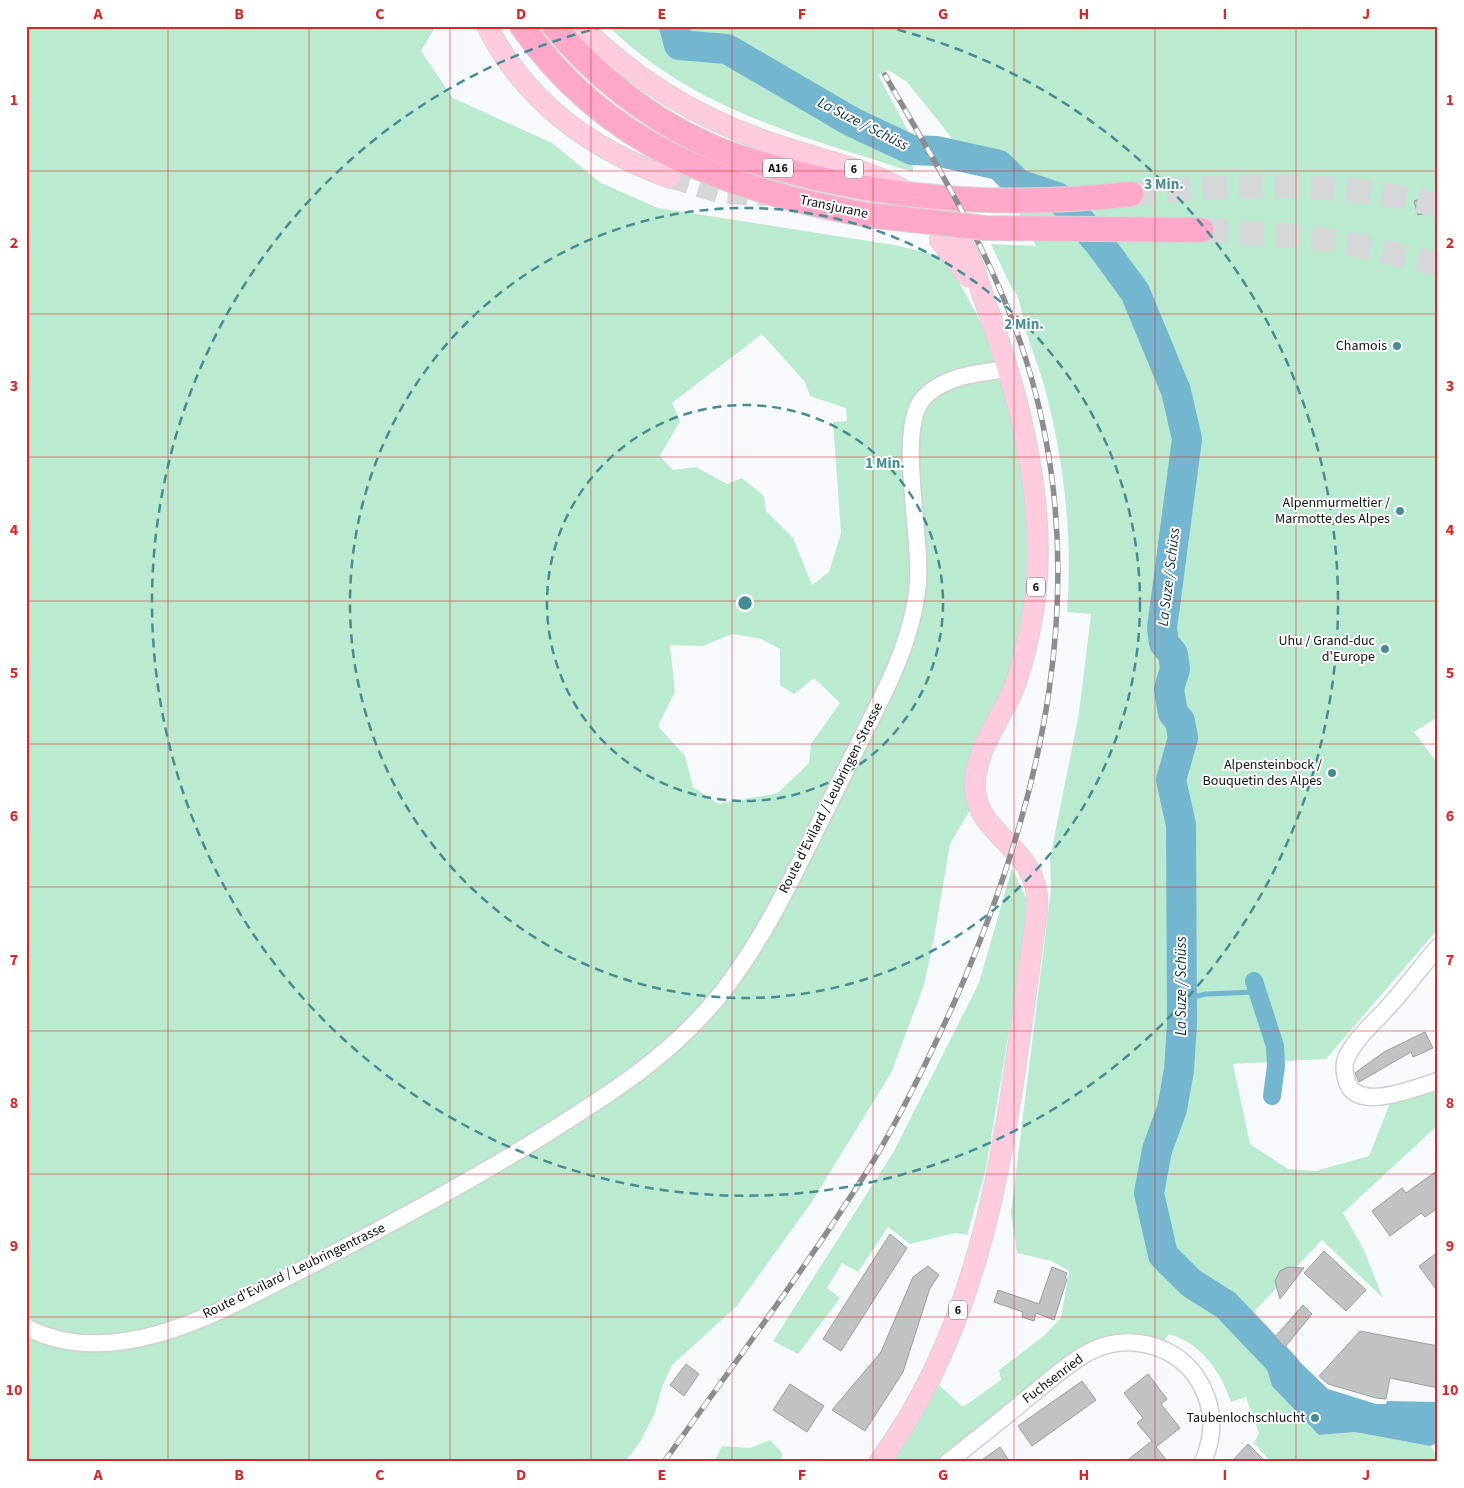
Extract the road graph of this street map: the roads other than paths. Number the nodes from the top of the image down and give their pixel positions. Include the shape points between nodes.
1 (487, 26) edge
2 (554, 26) edge
3 (581, 26) edge
4 (523, 28) edge
5 (670, 178) tunnel mouth
6 (1128, 194) tunnel mouth
7 (1202, 230) tunnel mouth
8 (940, 240) dead end
9 (983, 296) junction
10 (1007, 369) junction
11 (1438, 947) edge
12 (1438, 1080) edge
13 (494, 1166) joint
14 (26, 1327) edge
15 (879, 1462) edge
16 (948, 1462) edge
17 (1204, 1462) edge

1 - 5 main road via 523,80 562,120 608,152
2 - 6 highway, Transjurane / A16 via 607,80 661,120 706,144 763,164 859,188 939,198 1046,200
3 - 9 main road, 6 via 620,63 703,116 783,147 865,173 904,191 942,221 966,250
4 - 7 highway, Transjurane / A16, bridge via 584,96 630,132 699,169 748,186 867,215 945,225 994,229
8 - 9 main road, 6
9 - 10 main road, 6
10 - 13 street, Route d'Evilard / Leubringen-Strasse via 973,374 945,383 931,391 914,413 910,436 919,562 916,602 909,631 886,689 760,937 722,993 669,1048 625,1084
10 - 15 main road, 6 via 1031,482 1038,540 1037,575 1031,626 1020,673 980,762 976,789 979,806 988,820 1024,860 1033,876 1038,890 1037,912 994,1193 975,1267 929,1380
11 - 12 street via 1362,1036 1346,1060 1345,1072 1354,1092 1366,1097 1386,1096
13 - 14 street, Route d'Evilard / Leubringentrasse via 442,1197 240,1300 158,1335 123,1342 69,1341
16 - 17 street, Fuchsenried via 1079,1358 1108,1345 1133,1342 1177,1357 1202,1386 1212,1422

